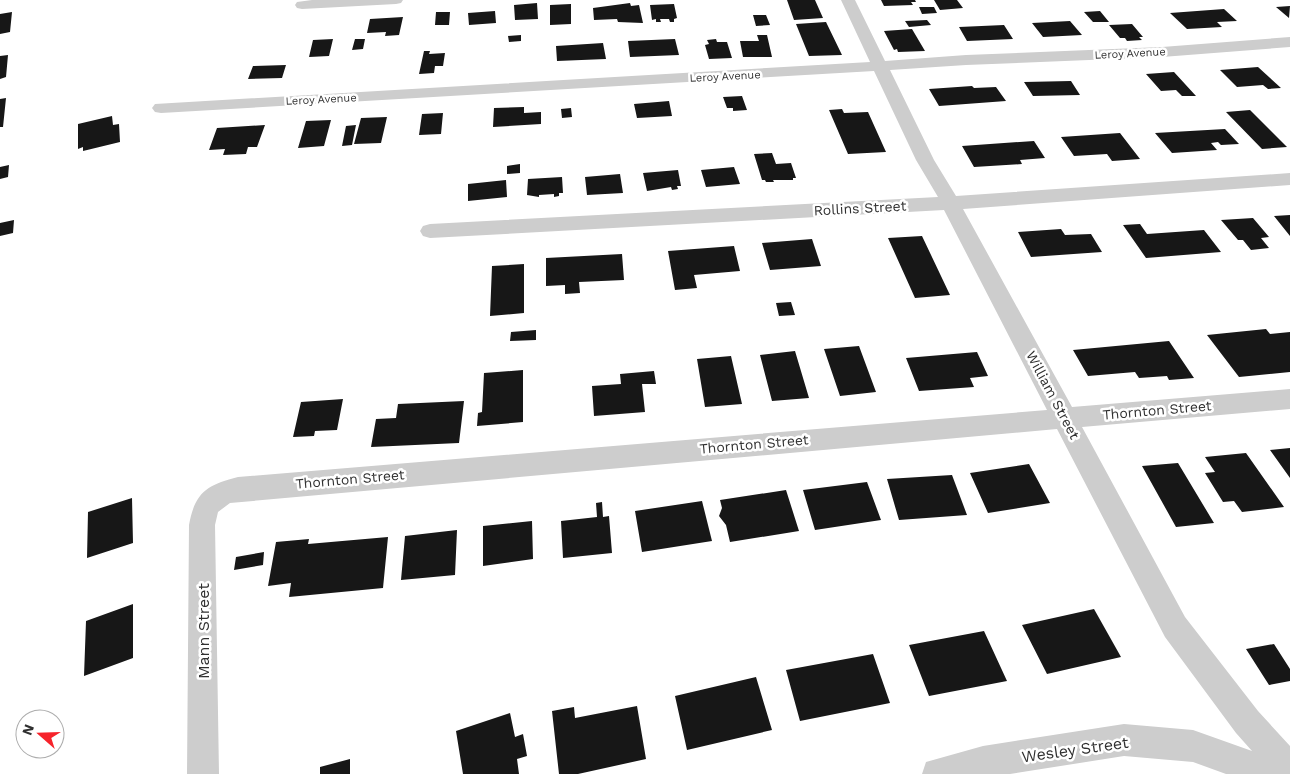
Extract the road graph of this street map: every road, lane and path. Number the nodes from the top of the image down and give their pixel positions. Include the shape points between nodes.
1 (396, 0) edge
2 (848, 0) edge
3 (302, 5) dead end
4 (1290, 42) edge
5 (881, 66) junction
6 (161, 108) dead end
7 (1290, 179) edge
8 (950, 203) junction
9 (430, 231) dead end
10 (1290, 399) edge
11 (1066, 418) junction
12 (218, 494) joint
13 (1290, 770) edge
14 (204, 774) edge
15 (938, 774) edge
16 (1270, 774) edge

1 - 3 street
2 - 5 street, William Street
4 - 5 street, Leroy Avenue
5 - 6 street, Leroy Avenue
5 - 8 street, William Street
7 - 8 street, Rollins Street
8 - 9 street, Rollins Street
8 - 11 street, William Street
10 - 11 street, Thornton Street
11 - 12 street, Thornton Street via 238,489
11 - 13 street, William Street via 1175,627 1246,722
12 - 14 street, Mann Street via 204,509 202,525
15 - 16 street, Wesley Street via 983,762 1124,740 1193,746

